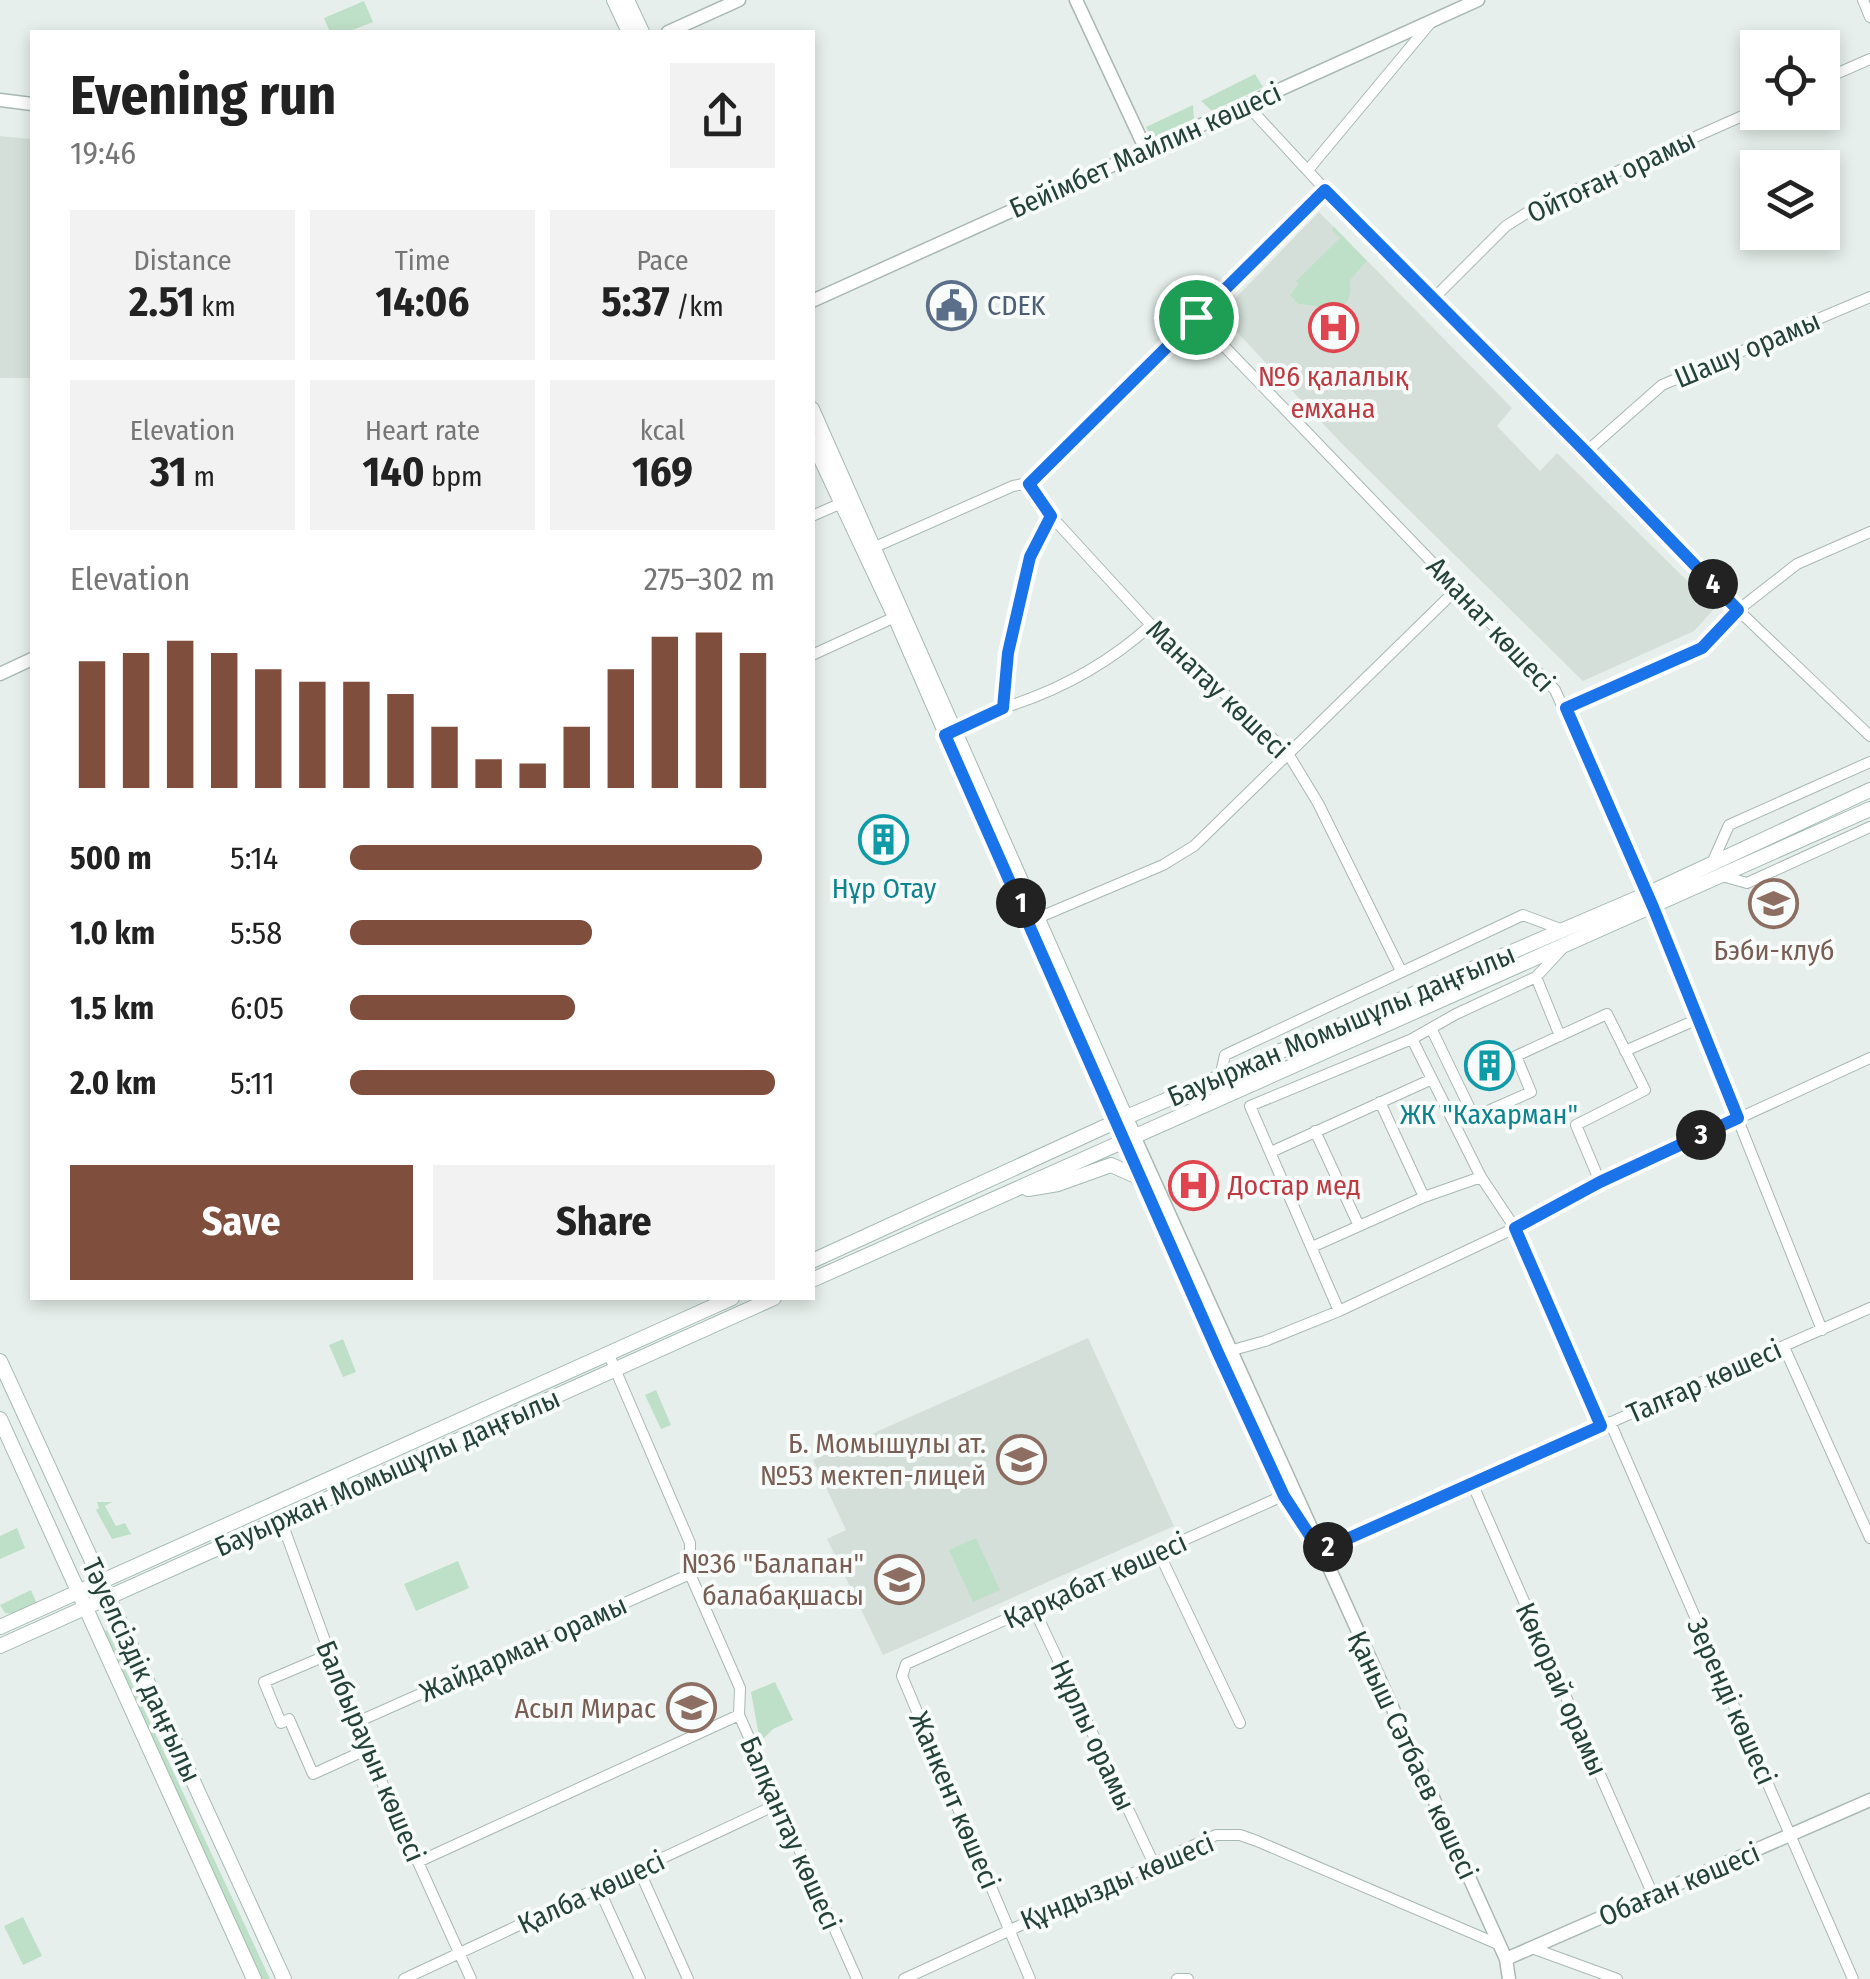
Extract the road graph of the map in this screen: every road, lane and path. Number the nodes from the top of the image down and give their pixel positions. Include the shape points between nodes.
1 (614, 0) edge
2 (627, 0) edge
3 (739, 0) edge
4 (1076, 0) edge
5 (1478, 0) edge
6 (1863, 0) edge
7 (1870, 18) edge
8 (1433, 20) junction
9 (627, 30) edge
10 (641, 30) edge
11 (672, 30) edge
12 (1870, 60) edge
13 (1840, 72) edge
14 (0, 100) edge
15 (30, 104) edge
16 (1246, 104) junction
17 (1740, 117) edge
18 (1146, 150) junction
19 (1308, 170) junction
20 (1325, 190) junction
21 (1870, 296) edge
22 (815, 300) edge
23 (1432, 300) junction
24 (1196, 317) junction
25 (815, 417) edge
26 (815, 445) edge
27 (1586, 452) junction
28 (1029, 484) junction
29 (847, 500) junction
30 (815, 515) edge
31 (1051, 516) junction
32 (1870, 532) edge
33 (875, 547) junction
34 (1459, 587) junction
35 (1738, 610) junction
36 (896, 617) junction
37 (1152, 625) junction
38 (815, 654) edge
39 (30, 660) edge
40 (0, 674) edge
41 (1003, 708) junction
42 (1566, 708) junction
43 (951, 732) junction
44 (1870, 736) edge
45 (1287, 752) junction
46 (1870, 762) edge
47 (1870, 790) edge
48 (1870, 809) edge
49 (1870, 826) edge
50 (1714, 861) junction
51 (1722, 876) junction
52 (1650, 900) junction
53 (1040, 917) junction
54 (1564, 938) junction
55 (1401, 972) junction
56 (1536, 977) junction
57 (1698, 1020) junction
58 (1431, 1028) junction
59 (1560, 1036) junction
60 (1412, 1039) junction
61 (1625, 1051) junction
62 (1312, 1057) junction
63 (1870, 1058) edge
64 (1220, 1077) junction
65 (1320, 1077) junction
66 (1430, 1080) junction
67 (1380, 1102) junction
68 (1738, 1118) junction
69 (1120, 1120) junction
70 (1315, 1132) junction
71 (1128, 1138) junction
72 (1271, 1152) junction
73 (1481, 1177) junction
74 (1600, 1182) junction
75 (1007, 1192) junction
76 (1150, 1194) junction
77 (1424, 1197) junction
78 (1358, 1226) junction
79 (1515, 1228) junction
80 (1312, 1247) junction
81 (815, 1260) edge
82 (815, 1279) edge
83 (728, 1300) edge
84 (769, 1300) edge
85 (1870, 1308) edge
86 (1339, 1311) junction
87 (1822, 1330) junction
88 (1784, 1346) junction
89 (1224, 1353) junction
90 (0, 1361) edge
91 (612, 1362) junction
92 (0, 1419) edge
93 (1606, 1424) junction
94 (1472, 1484) junction
95 (1290, 1493) junction
96 (281, 1520) junction
97 (1870, 1538) edge
98 (1320, 1551) junction
99 (1159, 1553) junction
100 (690, 1574) junction
101 (101, 1582) junction
102 (78, 1592) junction
103 (108, 1598) junction
104 (85, 1607) junction
105 (1034, 1609) junction
106 (0, 1627) edge
107 (0, 1646) edge
108 (330, 1654) junction
109 (902, 1676) joint
110 (738, 1715) junction
111 (1240, 1722) dead end
112 (355, 1723) junction
113 (368, 1750) junction
114 (1870, 1800) edge
115 (778, 1804) junction
116 (1790, 1835) junction
117 (418, 1862) junction
118 (1153, 1862) junction
119 (639, 1870) junction
120 (599, 1890) junction
121 (1652, 1894) junction
122 (1009, 1928) junction
123 (1500, 1944) junction
124 (1532, 1948) junction
125 (459, 1954) junction
126 (1506, 1959) junction
127 (254, 1979) edge
128 (284, 1979) edge
129 (404, 1979) edge
130 (471, 1979) edge
131 (640, 1979) edge
132 (688, 1979) edge
133 (856, 1979) edge
134 (904, 1979) edge
135 (1030, 1979) edge
136 (1179, 1979) edge
137 (1188, 1979) edge
138 (1509, 1979) edge
139 (1617, 1979) edge
140 (1853, 1979) edge

1 - 9 main road
2 - 10 main road
3 - 11 street
4 - 18 street
5 - 8 street, Бейімбет Майлин көшесі
6 - 7 street
8 - 16 street, Бейімбет Майлин көшесі
8 - 19 street
12 - 13 street
14 - 15 street
16 - 18 street, Бейімбет Майлин көшесі
16 - 19 street
17 - 23 street, Ойтоған орамы via 1532,209
18 - 22 street, Бейімбет Майлин көшесі
19 - 20 street
20 - 23 street
20 - 24 street
21 - 27 street, Шашу орамы via 1662,385
23 - 27 street
24 - 28 street
24 - 34 street, Аманат көшесі
25 - 29 main road, Қаныш Сәтбаев көшесі
26 - 29 main road, Қаныш Сәтбаев көшесі
27 - 35 street
28 - 31 street, Манатау көшесі
28 - 33 street
29 - 30 street
29 - 33 main road, Қаныш Сәтбаев көшесі
29 - 36 main road, Қаныш Сәтбаев көшесі
31 - 37 street, Манатау көшесі
31 - 41 street via 1030,557
32 - 35 street via 1797,564
33 - 43 main road, Қаныш Сәтбаев көшесі
34 - 42 street, Аманат көшесі via 1542,673
34 - 45 street
35 - 42 street via 1702,648
35 - 44 street
36 - 38 street
36 - 43 main road, Қаныш Сәтбаев көшесі
37 - 41 street via 1095,668
37 - 45 street, Манатау көшесі
39 - 40 street
41 - 43 street
42 - 52 street, Аманат көшесі
43 - 53 main road, Қаныш Сәтбаев көшесі
43 - 69 main road, Қаныш Сәтбаев көшесі
45 - 53 street via 1194,846
45 - 55 street, Манатау көшесі
46 - 50 street via 1729,825
47 - 50 main road, Бауыржан Момышұлы даңғылы
48 - 51 main road, Бауыржан Момышұлы даңғылы
49 - 51 street via 1747,883
50 - 52 main road, Бауыржан Момышұлы даңғылы
51 - 52 main road, Бауыржан Момышұлы даңғылы
52 - 54 main road, Бауыржан Момышұлы даңғылы
52 - 57 street, Аманат көшесі
53 - 69 main road, Қаныш Сәтбаев көшесі
54 - 55 street via 1523,915
54 - 56 street
54 - 62 main road, Бауыржан Момышұлы даңғылы
54 - 64 main road, Бауыржан Момышұлы даңғылы
55 - 64 street via 1225,1056
56 - 58 street
56 - 59 street
57 - 61 street
57 - 68 street, Аманат көшесі
58 - 59 street via 1474,1116 1531,1092 1516,1056
58 - 60 street
59 - 61 street via 1607,1014
60 - 65 street
60 - 66 street, Зеренді көшесі
61 - 74 street via 1645,1090 1576,1125
62 - 65 street
62 - 71 main road, Бауыржан Момышұлы даңғылы
63 - 68 street
64 - 69 main road, Бауыржан Момышұлы даңғылы
65 - 72 street via 1250,1106
66 - 67 street
66 - 73 street, Зеренді көшесі
67 - 70 street
67 - 77 street
68 - 74 street
68 - 87 street, Аманат көшесі
69 - 71 main road, Қаныш Сәтбаев көшесі
69 - 81 main road, Бауыржан Момышұлы даңғылы
70 - 72 street
70 - 78 street
71 - 75 main road, Бауыржан Момышұлы даңғылы
71 - 76 street, Қаныш Сәтбаев көшесі
71 - 89 street, Қаныш Сәтбаев көшесі
72 - 80 street
73 - 77 street
73 - 79 street, Зеренді көшесі
74 - 79 street
75 - 76 main road via 1058,1184 1111,1165 1136,1176
75 - 82 main road, Бауыржан Момышұлы даңғылы
76 - 89 street, Қаныш Сәтбаев көшесі
77 - 78 street
78 - 80 street
79 - 86 street
79 - 93 street, Зеренді көшесі
80 - 86 street
83 - 91 main road, Бауыржан Момышұлы даңғылы
84 - 91 main road, Бауыржан Момышұлы даңғылы
85 - 87 street, Талғар көшесі
86 - 89 street
87 - 88 street, Талғар көшесі
88 - 93 street, Талғар көшесі
88 - 97 street
89 - 95 street, Қаныш Сәтбаев көшесі
90 - 101 main road, Тәуелсіздік даңғылы
91 - 96 main road, Бауыржан Момышұлы даңғылы
91 - 100 street, Балқантау көшесі via 690,1543
91 - 101 main road, Бауыржан Момышұлы даңғылы
92 - 102 main road, Тәуелсіздік даңғылы
93 - 94 street, Талғар көшесі
93 - 116 street, Зеренді көшесі
94 - 98 street, Талғар көшесі
94 - 121 street, Көкорай орамы
95 - 98 street, Қаныш Сәтбаев көшесі
95 - 99 street, Қарқабат көшесі
96 - 103 main road, Бауыржан Момышұлы даңғылы
96 - 108 street, Балбырауын көшесі
98 - 123 street, Қаныш Сәтбаев көшесі
99 - 105 street, Қарқабат көшесі
99 - 111 street
100 - 110 street, Балқантау көшесі via 740,1688
100 - 112 street, Жайдарман орамы
101 - 102 main road, Бауыржан Момышұлы даңғылы
101 - 103 main road, Тәуелсіздік даңғылы
102 - 104 main road, Тәуелсіздік даңғылы
102 - 106 main road, Бауыржан Момышұлы даңғылы
103 - 104 main road, Бауыржан Момышұлы даңғылы
103 - 128 main road, Тәуелсіздік даңғылы
104 - 107 main road, Бауыржан Момышұлы даңғылы
104 - 127 main road, Тәуелсіздік даңғылы
105 - 109 street, Қарқабат көшесі via 906,1664
105 - 118 street, Нұрлы орамы
108 - 112 street, Балбырауын көшесі
108 - 113 street via 264,1682 313,1774
109 - 122 street, Жанкент көшесі
110 - 115 street, Балқантау көшесі
110 - 117 street
112 - 113 street, Балбырауын көшесі
113 - 117 street, Балбырауын көшесі
114 - 116 street, Обаған көшесі
115 - 119 street, Қалба көшесі
115 - 133 street, Балқантау көшесі
116 - 121 street, Обаған көшесі
116 - 140 street, Зеренді көшесі
117 - 125 street, Балбырауын көшесі
118 - 122 street, Құндызды көшесі
118 - 123 street, Құндызды көшесі via 1216,1835 1240,1835
119 - 120 street, Қалба көшесі
119 - 132 street
120 - 125 street, Қалба көшесі
120 - 131 street
121 - 124 street, Обаған көшесі
122 - 134 street, Құндызды көшесі
122 - 135 street, Жанкент көшесі
123 - 126 street, Қаныш Сәтбаев көшесі
124 - 126 street, Обаған көшесі
124 - 139 street
125 - 129 street, Қалба көшесі
125 - 130 street, Балбырауын көшесі
126 - 138 street
136 - 137 street

